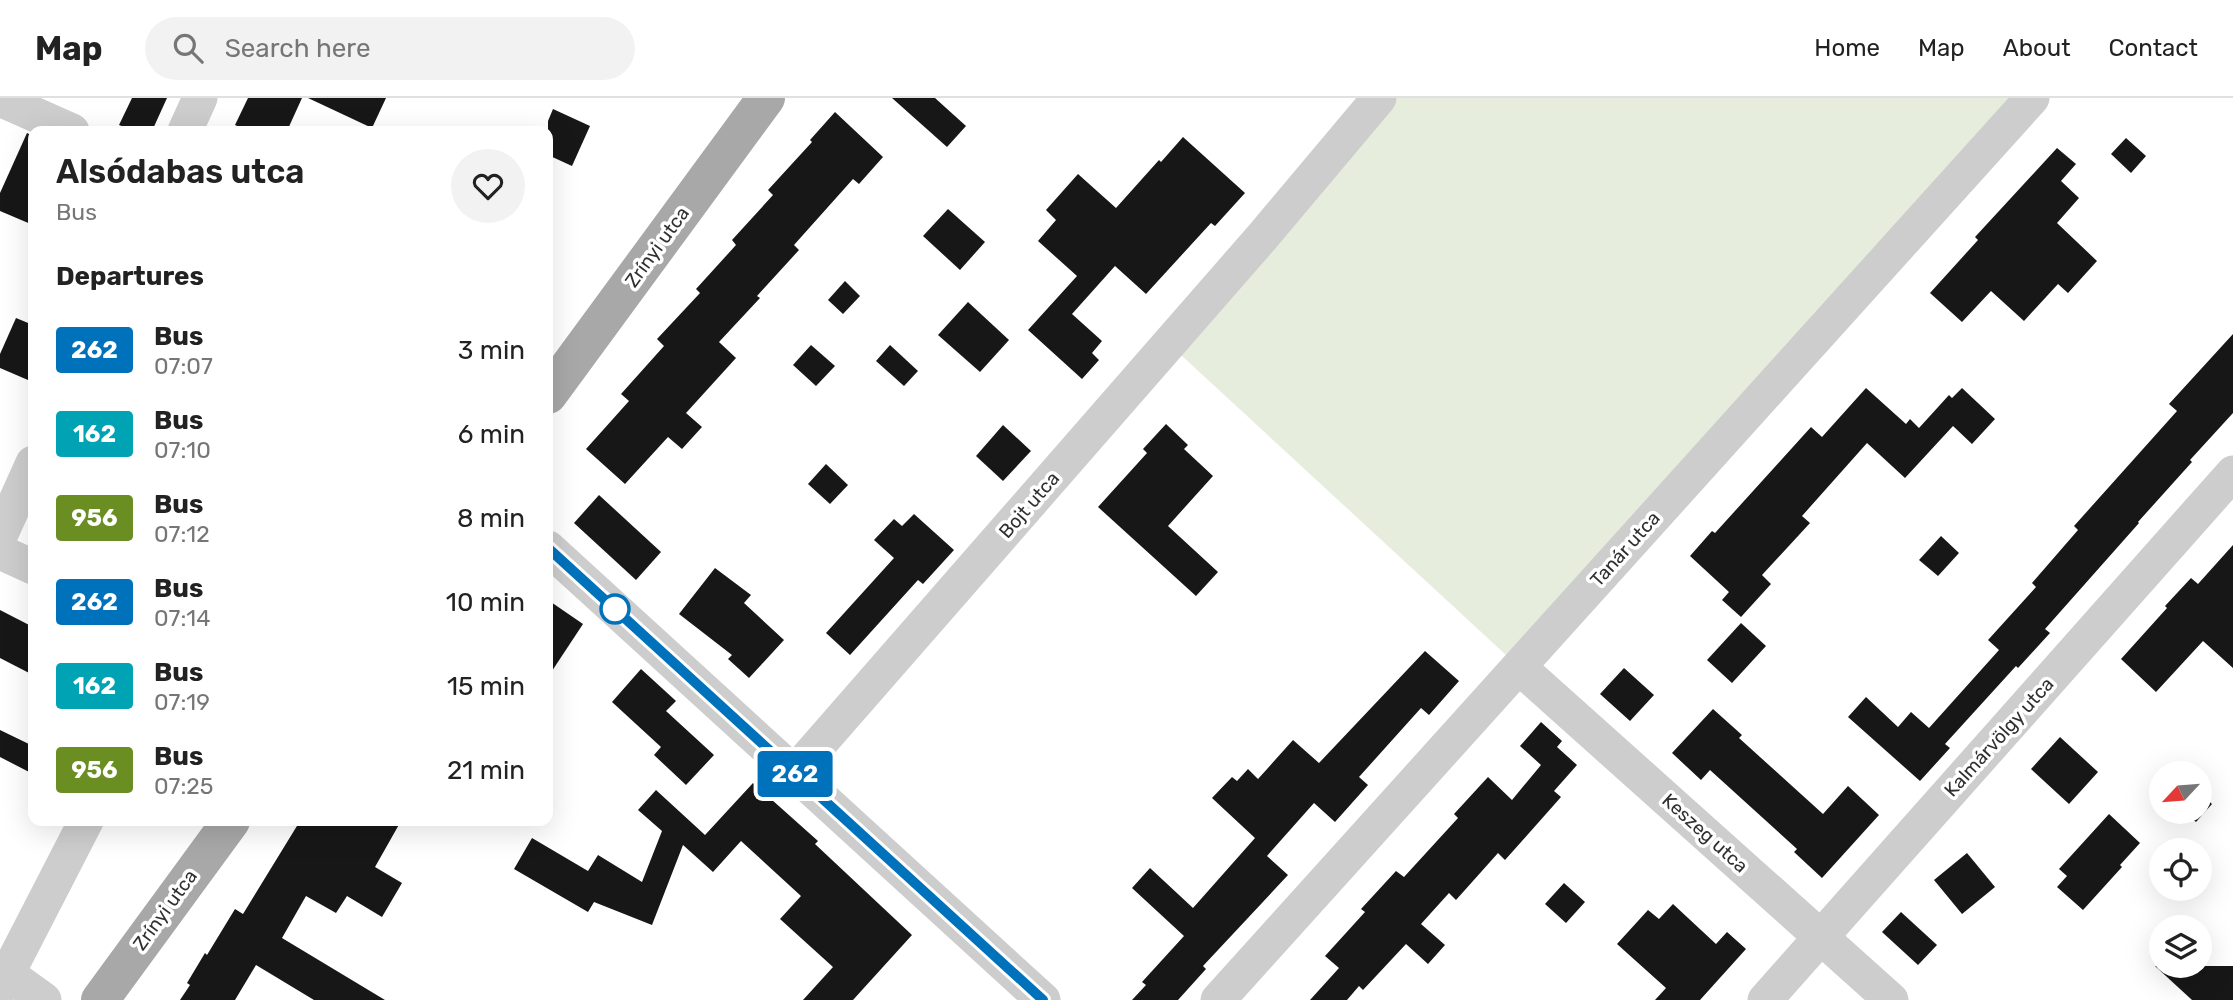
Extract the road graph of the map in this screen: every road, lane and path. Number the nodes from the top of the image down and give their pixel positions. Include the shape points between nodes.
1 (200, 98) edge
2 (766, 98) edge
3 (1379, 98) edge
4 (2032, 98) edge
5 (0, 99) edge
6 (61, 126) edge
7 (187, 126) edge
8 (553, 388) edge
9 (2233, 473) edge
10 (28, 474) edge
11 (0, 536) edge
12 (0, 552) edge
13 (553, 553) edge
14 (28, 565) edge
15 (1519, 667) junction
16 (794, 773) junction
17 (83, 826) edge
18 (227, 826) edge
19 (1821, 937) junction
20 (4, 981) edge
21 (44, 1000) edge
22 (100, 1000) edge
23 (1043, 1000) edge
24 (1218, 1000) edge
25 (1765, 1000) edge
26 (1891, 1000) edge

1 - 7 street
2 - 8 main road, Zrínyi utca
3 - 16 street, Bojt utca
4 - 15 street, Tanár utca
5 - 6 street
9 - 19 street, Kalmárvölgy utca
10 - 11 street
12 - 14 street
13 - 16 street
15 - 19 street, Keszeg utca
15 - 24 street, Tanár utca
16 - 23 street
17 - 20 street
18 - 22 main road, Zrínyi utca
19 - 25 street, Kalmárvölgy utca
19 - 26 street, Keszeg utca
20 - 21 street

